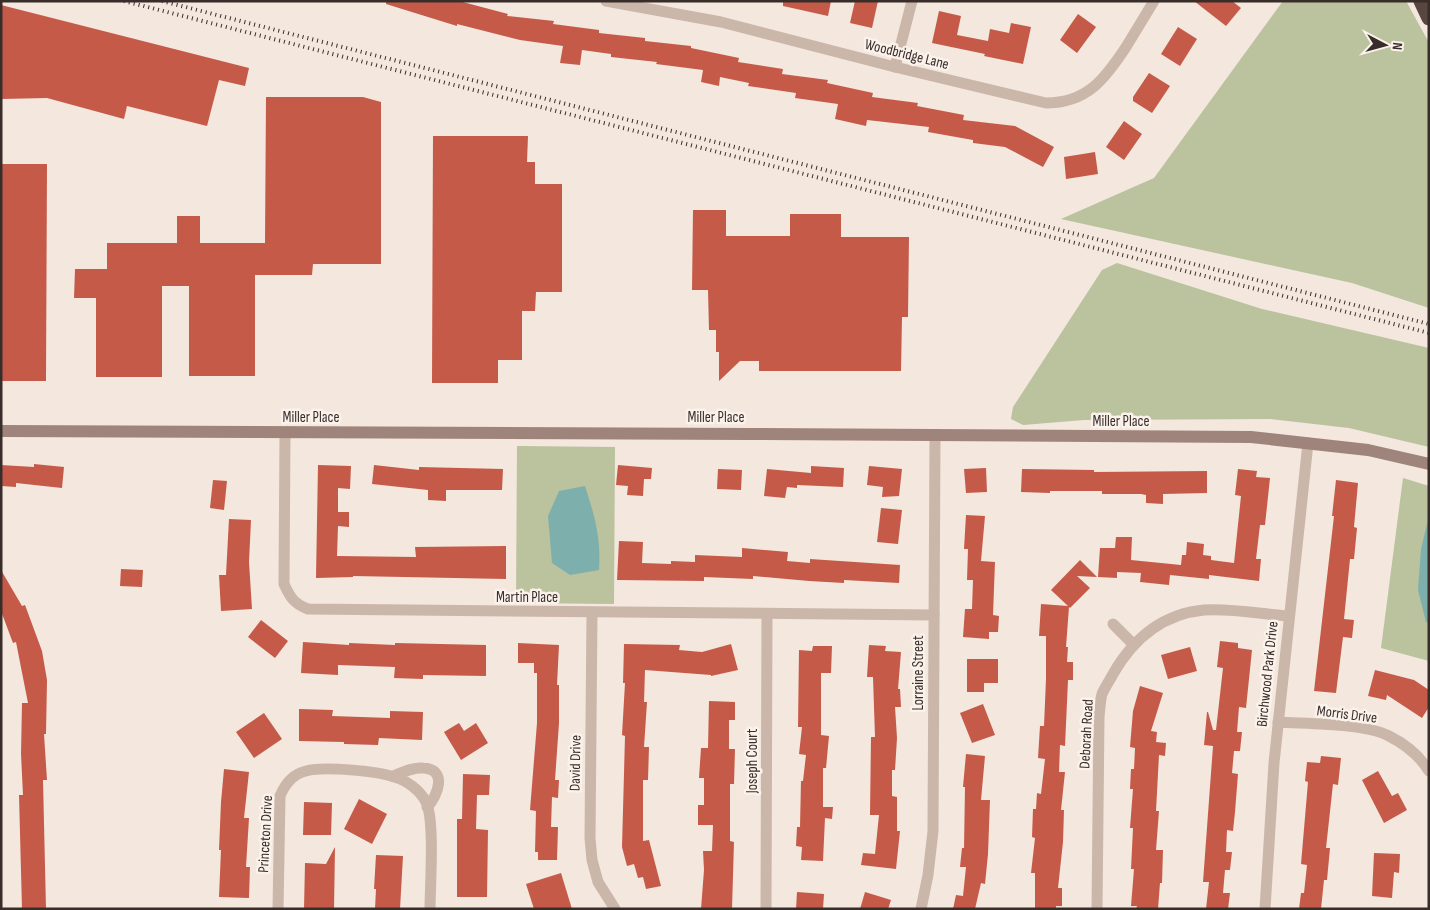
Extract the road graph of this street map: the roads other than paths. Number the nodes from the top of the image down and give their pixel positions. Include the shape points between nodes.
1 (606, 1) edge
2 (912, 1) edge
3 (1154, 1) edge
4 (1421, 1) edge
5 (1429, 18) edge
6 (895, 67) junction
7 (1, 432) edge
8 (285, 433) junction
9 (935, 436) junction
10 (1308, 443) junction
11 (1429, 464) edge
12 (592, 613) junction
13 (768, 614) junction
14 (934, 615) junction
15 (1288, 616) junction
16 (1113, 624) dead end
17 (1133, 644) junction
18 (1278, 722) junction
19 (1429, 771) edge
20 (393, 776) junction
21 (427, 807) junction
22 (278, 909) edge
23 (430, 909) edge
24 (615, 909) edge
25 (766, 909) edge
26 (921, 909) edge
27 (1097, 909) edge
28 (1265, 909) edge

1 - 6 street, Woodbridge Lane via 722,22
2 - 6 street
3 - 6 street, Woodbridge Lane via 1103,79 1077,98 1061,103 1046,103
4 - 5 highway
7 - 8 street, Miller Place
8 - 9 street, Miller Place
8 - 12 street, Martin Place via 284,584 290,599 298,606 320,611
9 - 10 street, Miller Place via 1251,438
9 - 14 street, Lorraine Street
10 - 11 street, Miller Place via 1368,450
10 - 15 street, Birchwood Park Drive
12 - 13 street, Martin Place
12 - 24 street, David Drive via 590,838 598,882
13 - 14 street, Martin Place
13 - 25 street, Joseph Court
14 - 26 street, Lorraine Street via 932,831
15 - 17 street, Deborah Road via 1216,610 1189,613 1164,621
15 - 18 street, Birchwood Park Drive
16 - 17 street
17 - 27 street, Deborah Road via 1102,693
18 - 19 street, Morris Drive via 1362,728 1388,735 1411,749
18 - 28 street, Birchwood Park Drive
20 - 21 street, Princeton Drive via 420,793
20 - 21 street, Princeton Drive via 413,769 433,771 439,786
20 - 22 street, Princeton Drive via 344,769 306,771 291,778 284,786 280,796
21 - 23 street

